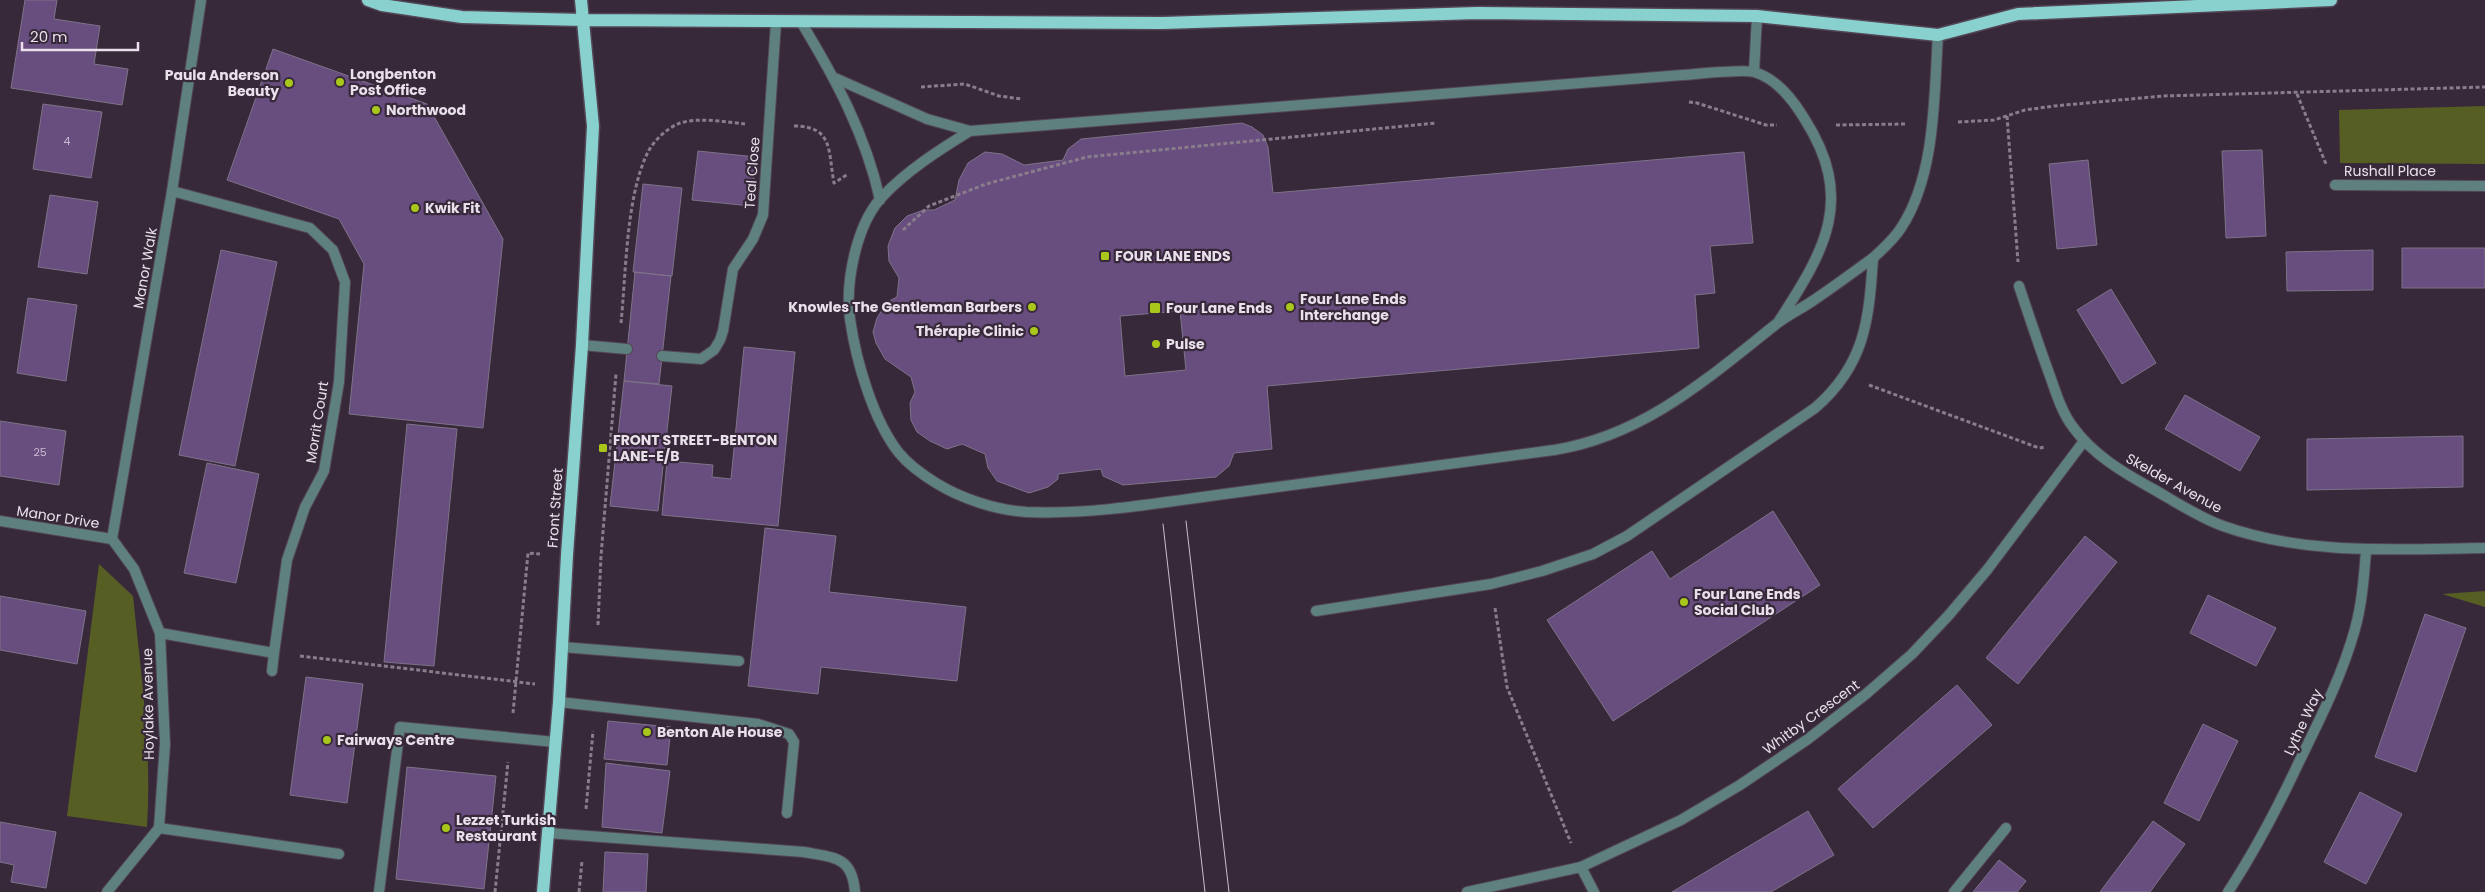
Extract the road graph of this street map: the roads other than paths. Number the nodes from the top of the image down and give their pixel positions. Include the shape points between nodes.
1 (201, 0) edge
2 (368, 0) edge
3 (581, 0) edge
4 (2331, 0) edge
5 (1757, 16) junction
6 (584, 20) junction
7 (776, 22) junction
8 (801, 22) junction
9 (1938, 35) junction
10 (1754, 72) junction
11 (835, 78) junction
12 (970, 132) junction
13 (2334, 185) road end
14 (2485, 186) edge
15 (172, 191) junction
16 (880, 200) junction
17 (1873, 258) junction
18 (2019, 286) road end
19 (1777, 324) junction
20 (582, 344) junction
21 (627, 349) dead end
22 (662, 356) dead end
23 (2084, 441) junction
24 (0, 521) edge
25 (112, 539) junction
26 (2485, 548) edge
27 (2366, 551) junction
28 (1316, 611) dead end
29 (160, 634) junction
30 (562, 647) junction
31 (274, 653) junction
32 (739, 662) dead end
33 (272, 671) dead end
34 (559, 702) junction
35 (555, 742) junction
36 (787, 813) dead end
37 (159, 828) junction
38 (2006, 828) dead end
39 (548, 833) junction
40 (339, 854) dead end
41 (1581, 867) junction
42 (107, 892) edge
43 (379, 892) edge
44 (542, 892) edge
45 (856, 892) edge
46 (1467, 892) edge
47 (1594, 892) edge
48 (1954, 892) edge
49 (2228, 892) edge

1 - 15 street, Manor Walk
2 - 6 main road via 462,17
3 - 6 main road, Front Street
4 - 9 main road via 2018,14
5 - 8 main road via 1477,13 1163,23
5 - 9 main road
5 - 10 street
6 - 7 main road
6 - 20 main road, Front Street via 593,126
7 - 8 main road
7 - 22 street, Teal Close via 766,187 759,228 733,269 723,331 714,350 701,359
8 - 11 street
9 - 17 street via 1932,123 1925,162 1910,213 1901,229
10 - 12 street via 1662,76
10 - 19 street via 1787,94 1809,125 1827,172 1831,213 1818,257
11 - 12 street via 914,114
11 - 16 street via 870,160
12 - 16 street via 930,158
13 - 14 street, Rushall Place
15 - 25 street, Manor Walk
15 - 31 street, Morrit Court via 310,228 333,250 345,282 339,382 324,471 305,507 287,560
16 - 19 street via 860,237 853,261 849,312 858,358 878,416 902,456 938,484 978,502 1025,512 1132,507 1578,446 1602,440 1656,412 1738,356
17 - 19 street
17 - 28 street via 1870,305 1860,349 1845,377 1830,395 1627,536 1593,554 1491,584
18 - 23 street, Skelder Avenue via 2057,394 2071,426
20 - 21 street
20 - 30 main road, Front Street
23 - 27 street, Skelder Avenue via 2105,460 2142,483 2222,525 2319,548
23 - 41 street, Whitby Crescent via 1987,570 1948,616 1912,654 1866,694 1808,739 1740,785 1681,820
24 - 25 street, Manor Drive
25 - 29 street, Hoylake Avenue via 134,569
26 - 27 street, Skelder Avenue
27 - 49 street, Lythe Way via 2355,629 2340,673 2263,834
29 - 31 street
29 - 37 street, Hoylake Avenue via 165,744
30 - 32 street
30 - 34 main road, Front Street
31 - 33 street, Morrit Court
34 - 35 main road, Front Street
34 - 36 street via 758,724 789,734 794,742
35 - 39 main road, Front Street
35 - 43 street via 400,727
37 - 40 street
37 - 42 street
38 - 48 street
39 - 44 main road, Front Street
39 - 45 street via 827,856 843,862 854,873
41 - 46 street, Whitby Crescent
41 - 47 street

